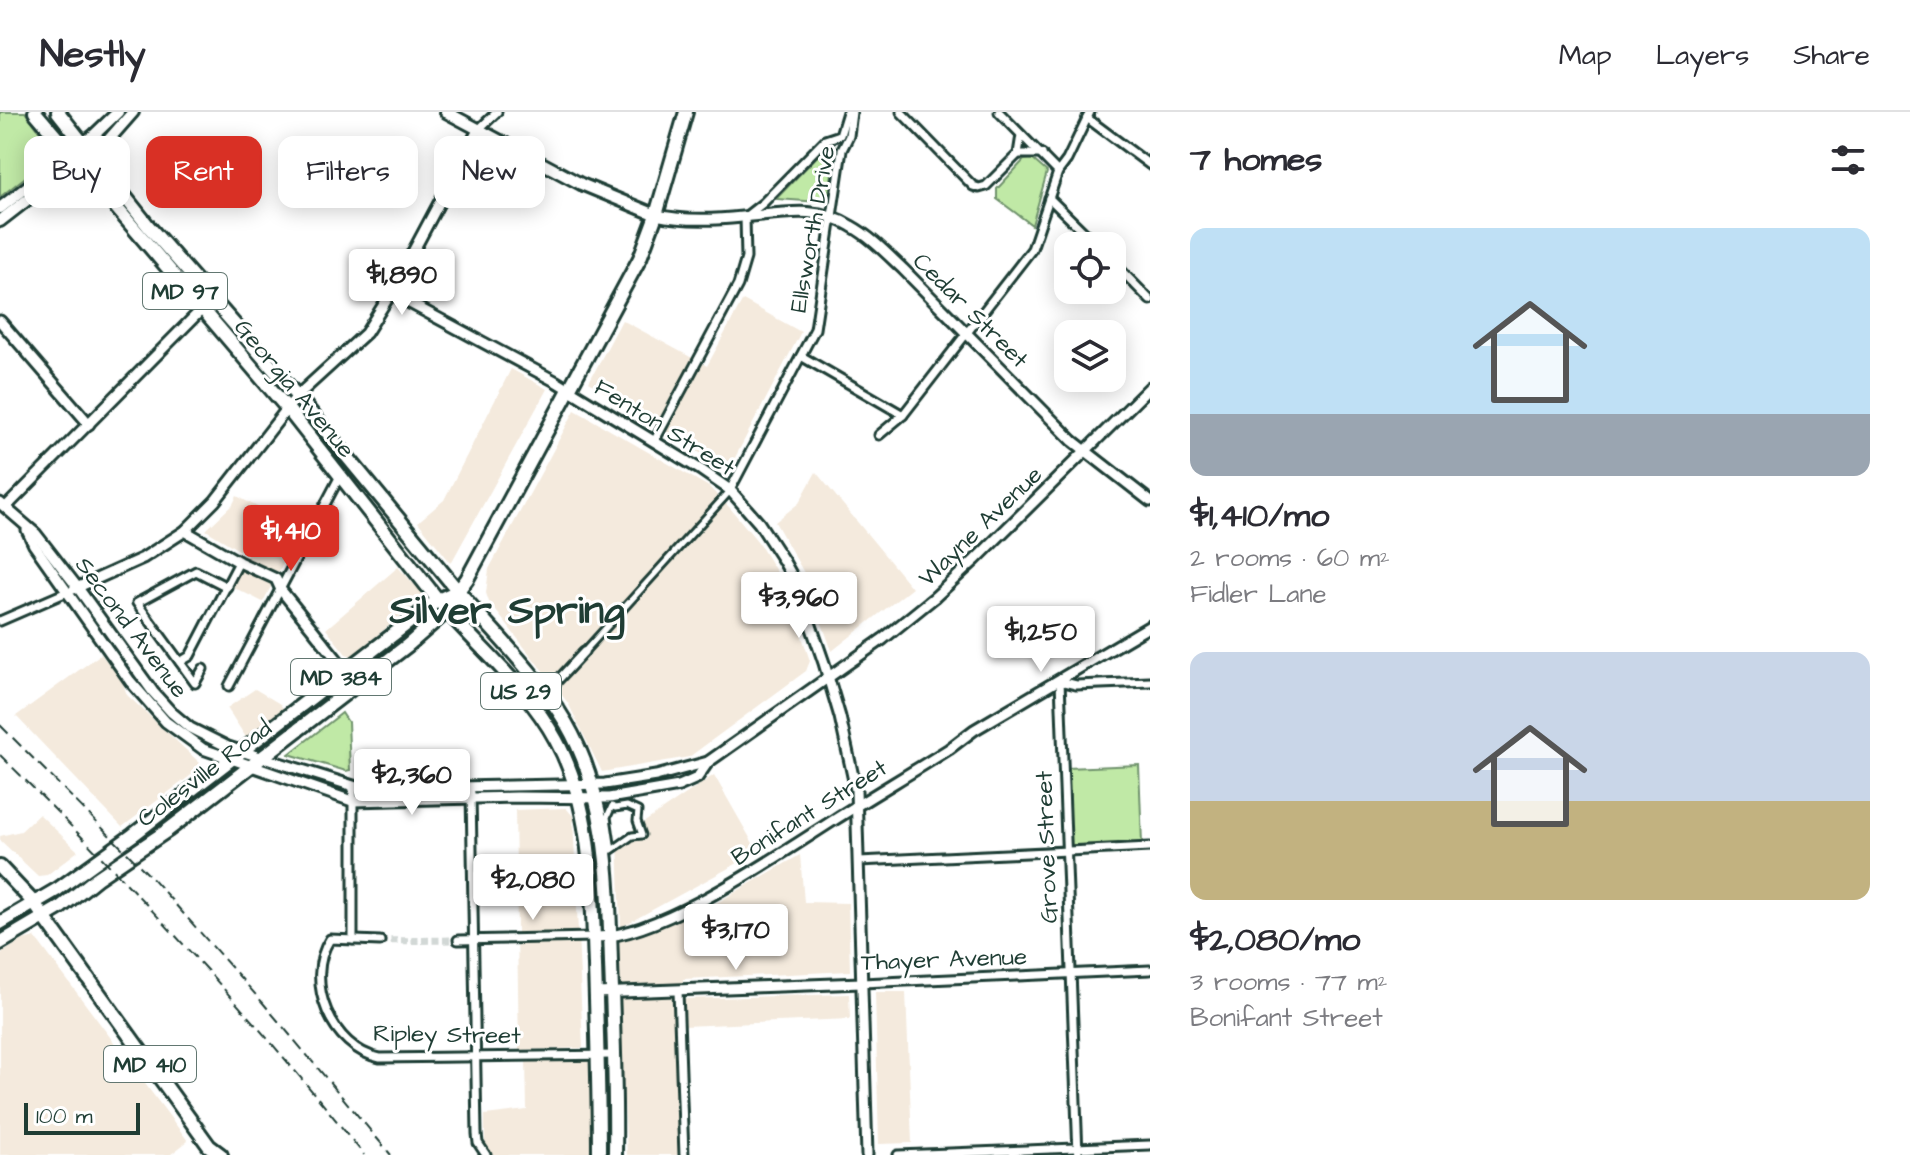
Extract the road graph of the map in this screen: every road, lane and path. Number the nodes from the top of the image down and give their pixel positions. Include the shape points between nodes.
1 (35, 112) edge
2 (58, 112) edge
3 (118, 112) edge
4 (133, 112) edge
5 (446, 112) edge
6 (497, 112) edge
7 (686, 112) edge
8 (850, 112) edge
9 (901, 112) edge
10 (999, 112) edge
11 (1089, 115) edge
12 (478, 130) junction
13 (1021, 135) junction
14 (55, 136) edge
15 (77, 136) edge
16 (97, 136) edge
17 (112, 136) edge
18 (1018, 154) junction
19 (1042, 154) junction
20 (1150, 165) edge
21 (1058, 172) junction
22 (24, 192) edge
23 (1049, 198) junction
24 (24, 200) edge
25 (130, 203) edge
26 (0, 208) edge
27 (115, 208) edge
28 (656, 215) junction
29 (745, 217) junction
30 (832, 217) junction
31 (0, 221) edge
32 (1084, 232) edge
33 (1126, 275) edge
34 (391, 293) junction
35 (213, 298) junction
36 (1150, 300) edge
37 (201, 310) junction
38 (0, 321) edge
39 (967, 334) junction
40 (801, 356) junction
41 (1150, 387) edge
42 (568, 390) junction
43 (297, 396) junction
44 (287, 408) junction
45 (903, 415) junction
46 (89, 424) junction
47 (879, 435) dead end
48 (655, 440) junction
49 (320, 451) junction
50 (1086, 451) junction
51 (340, 476) junction
52 (371, 487) junction
53 (730, 490) junction
54 (1150, 501) edge
55 (3, 505) edge
56 (25, 526) junction
57 (185, 531) junction
58 (239, 562) junction
59 (227, 587) junction
60 (78, 588) junction
61 (281, 590) junction
62 (458, 591) junction
63 (67, 592) junction
64 (438, 600) junction
65 (447, 611) junction
66 (0, 621) edge
67 (1150, 626) edge
68 (122, 649) junction
69 (584, 652) joint
70 (113, 656) junction
71 (180, 662) junction
72 (203, 669) dead end
73 (347, 672) junction
74 (828, 678) junction
75 (1060, 681) junction
76 (1150, 682) edge
77 (229, 686) dead end
78 (546, 693) junction
79 (241, 752) junction
80 (261, 757) junction
81 (230, 760) junction
82 (708, 762) junction
83 (250, 766) junction
84 (592, 784) junction
85 (353, 787) junction
86 (471, 787) junction
87 (576, 792) junction
88 (596, 798) junction
89 (470, 799) junction
90 (352, 801) junction
91 (857, 806) junction
92 (638, 811) joint
93 (1150, 847) edge
94 (1066, 852) junction
95 (859, 861) junction
96 (0, 867) edge
97 (34, 903) junction
98 (44, 917) junction
99 (0, 923) edge
100 (594, 937) junction
101 (610, 938) junction
102 (473, 939) junction
103 (353, 940) junction
104 (458, 940) tunnel mouth
105 (380, 941) tunnel mouth
106 (0, 943) edge
107 (1150, 970) edge
108 (1071, 974) junction
109 (862, 983) junction
110 (678, 991) junction
111 (612, 992) junction
112 (596, 993) junction
113 (598, 1055) junction
114 (614, 1055) junction
115 (477, 1056) junction
116 (1150, 1145) edge
117 (210, 1150) edge
118 (1078, 1151) edge
119 (221, 1155) edge
120 (486, 1155) edge
121 (599, 1155) edge
122 (615, 1155) edge
123 (684, 1155) edge
124 (867, 1155) edge
125 (898, 1155) edge

1 - 14 main road, Georgia Avenue / MD 97
2 - 15 main road, Georgia Avenue / MD 97
3 - 16 main road
4 - 17 main road
5 - 12 main road
6 - 12 street
7 - 28 main road, Colesville Road
8 - 29 street, Ellsworth Drive via 840,135 825,140
8 - 30 street, Ellsworth Drive
9 - 18 street via 973,186 986,186
10 - 13 street
11 - 20 street
11 - 21 street
12 - 28 main road via 581,184
12 - 34 street
13 - 18 street
13 - 19 street
18 - 19 street
19 - 21 street
21 - 23 street
22 - 26 main road
23 - 32 street
23 - 39 street via 1032,249
24 - 31 main road
25 - 35 main road, Georgia Avenue / MD 97
27 - 37 main road, Georgia Avenue / MD 97
28 - 29 street
28 - 42 main road, Colesville Road via 640,258
29 - 30 street via 783,211
29 - 48 street via 746,258 738,285
30 - 39 street, Cedar Street via 875,243
30 - 40 street, Ellsworth Drive via 815,329
33 - 36 street
34 - 42 street, Fenton Street
34 - 43 street via 361,339
35 - 37 street
35 - 43 main road, Georgia Avenue / MD 97
37 - 44 main road, Georgia Avenue / MD 97
37 - 46 street
38 - 46 street
39 - 45 street
39 - 50 street, Cedar Street
40 - 45 street
40 - 53 street, Ellsworth Drive
41 - 50 street, Wayne Avenue
42 - 48 street, Fenton Street
42 - 62 main road, Colesville Road
43 - 44 street
43 - 52 main road, Georgia Avenue / MD 97
44 - 49 main road, Georgia Avenue / MD 97
44 - 57 street
45 - 47 street
46 - 55 street
48 - 53 street, Fenton Street
49 - 51 main road, Georgia Avenue / MD 97
49 - 52 main road, MD 97 via 332,456 361,489
50 - 54 street, Cedar Street
50 - 74 street, Wayne Avenue via 935,597
51 - 61 street
51 - 64 main road, Georgia Avenue / MD 97
52 - 62 main road, Georgia Avenue / MD 97
53 - 69 street, Ellsworth Drive
53 - 74 street, Fenton Street via 759,523 797,585
55 - 56 street, Second Avenue
56 - 60 street, Second Avenue
56 - 63 street, Second Avenue
57 - 58 street
57 - 60 street via 143,558
58 - 59 street
58 - 61 street via 276,579
59 - 71 street via 190,656
59 - 71 street via 196,571 137,603
60 - 63 street
60 - 68 street, Second Avenue
61 - 73 street
61 - 77 street
62 - 64 main road, Colesville Road
62 - 65 main road, Colesville Road / MD 384
62 - 78 main road, Georgia Avenue / US 29
63 - 66 street
63 - 70 street, Second Avenue
64 - 65 main road, Georgia Avenue / US 29
64 - 73 main road, Colesville Road / MD 384
65 - 80 main road, Colesville Road / MD 384
65 - 87 main road, Georgia Avenue / US 29 via 535,708 566,759
67 - 75 street, Bonifant Street
68 - 70 street
68 - 79 street, Second Avenue via 171,712
69 - 78 street, Ellsworth Drive
70 - 81 street, Second Avenue via 166,722 203,749
71 - 72 street via 195,683
73 - 79 main road, Colesville Road / MD 384
74 - 82 street, Wayne Avenue
74 - 91 street, Fenton Street
75 - 76 street
75 - 91 street, Bonifant Street
75 - 94 street, Grove Street
78 - 84 main road, Georgia Avenue / US 29 via 567,725
79 - 80 street, Second Avenue
79 - 81 main road, Colesville Road / MD 384
80 - 83 main road, Colesville Road / MD 384
80 - 85 street, Wayne Avenue
81 - 83 street, Wayne Avenue
81 - 97 main road, Colesville Road / MD 384
82 - 84 street, Wayne Avenue via 635,780
82 - 88 street, Wayne Avenue via 697,778 679,786
83 - 90 street, Wayne Avenue
83 - 98 main road, Colesville Road / MD 384
84 - 87 street, Wayne Avenue
84 - 88 main road, Georgia Avenue / US 29
85 - 86 street, Wayne Avenue
85 - 90 street
86 - 87 street, Wayne Avenue
86 - 89 street
87 - 88 street, Wayne Avenue
87 - 89 street, Wayne Avenue
87 - 100 main road, Georgia Avenue / US 29 via 589,862
88 - 101 main road, Georgia Avenue / US 29
89 - 90 street, Wayne Avenue
89 - 102 street
90 - 103 street
91 - 95 street, Fenton Street
91 - 101 street, Bonifant Street via 720,890
92 - 92 street via 610,807 612,850 642,835
93 - 94 street
94 - 95 street
94 - 108 street, Grove Street
95 - 109 street, Fenton Street
96 - 97 main road, MD 410
97 - 98 main road, MD 410
97 - 99 main road, Colesville Road / MD 384
98 - 106 main road, Colesville Road / MD 384
98 - 117 main road, MD 410
100 - 101 street, Bonifant Street
100 - 102 street, Bonifant Street
100 - 112 main road, Georgia Avenue / US 29
101 - 111 main road, Georgia Avenue / US 29
102 - 104 street, Bonifant Street
102 - 115 street
103 - 105 street
103 - 115 street, Ripley Street via 330,939 321,961 322,994 335,1026 357,1050 380,1058
107 - 108 street, Thayer Avenue
108 - 109 street, Thayer Avenue
108 - 118 street, Grove Street
109 - 110 street, Thayer Avenue
109 - 124 street, Fenton Street
110 - 111 street, Thayer Avenue
110 - 123 street
111 - 112 street, Thayer Avenue
111 - 114 main road, Georgia Avenue / US 29
112 - 113 main road, Georgia Avenue / US 29
113 - 114 street, Ripley Street
113 - 115 street, Ripley Street
113 - 121 main road, Georgia Avenue / US 29
114 - 122 main road, Georgia Avenue / US 29
115 - 120 street via 477,1134
116 - 118 street
117 - 119 main road, MD 410
118 - 125 street

